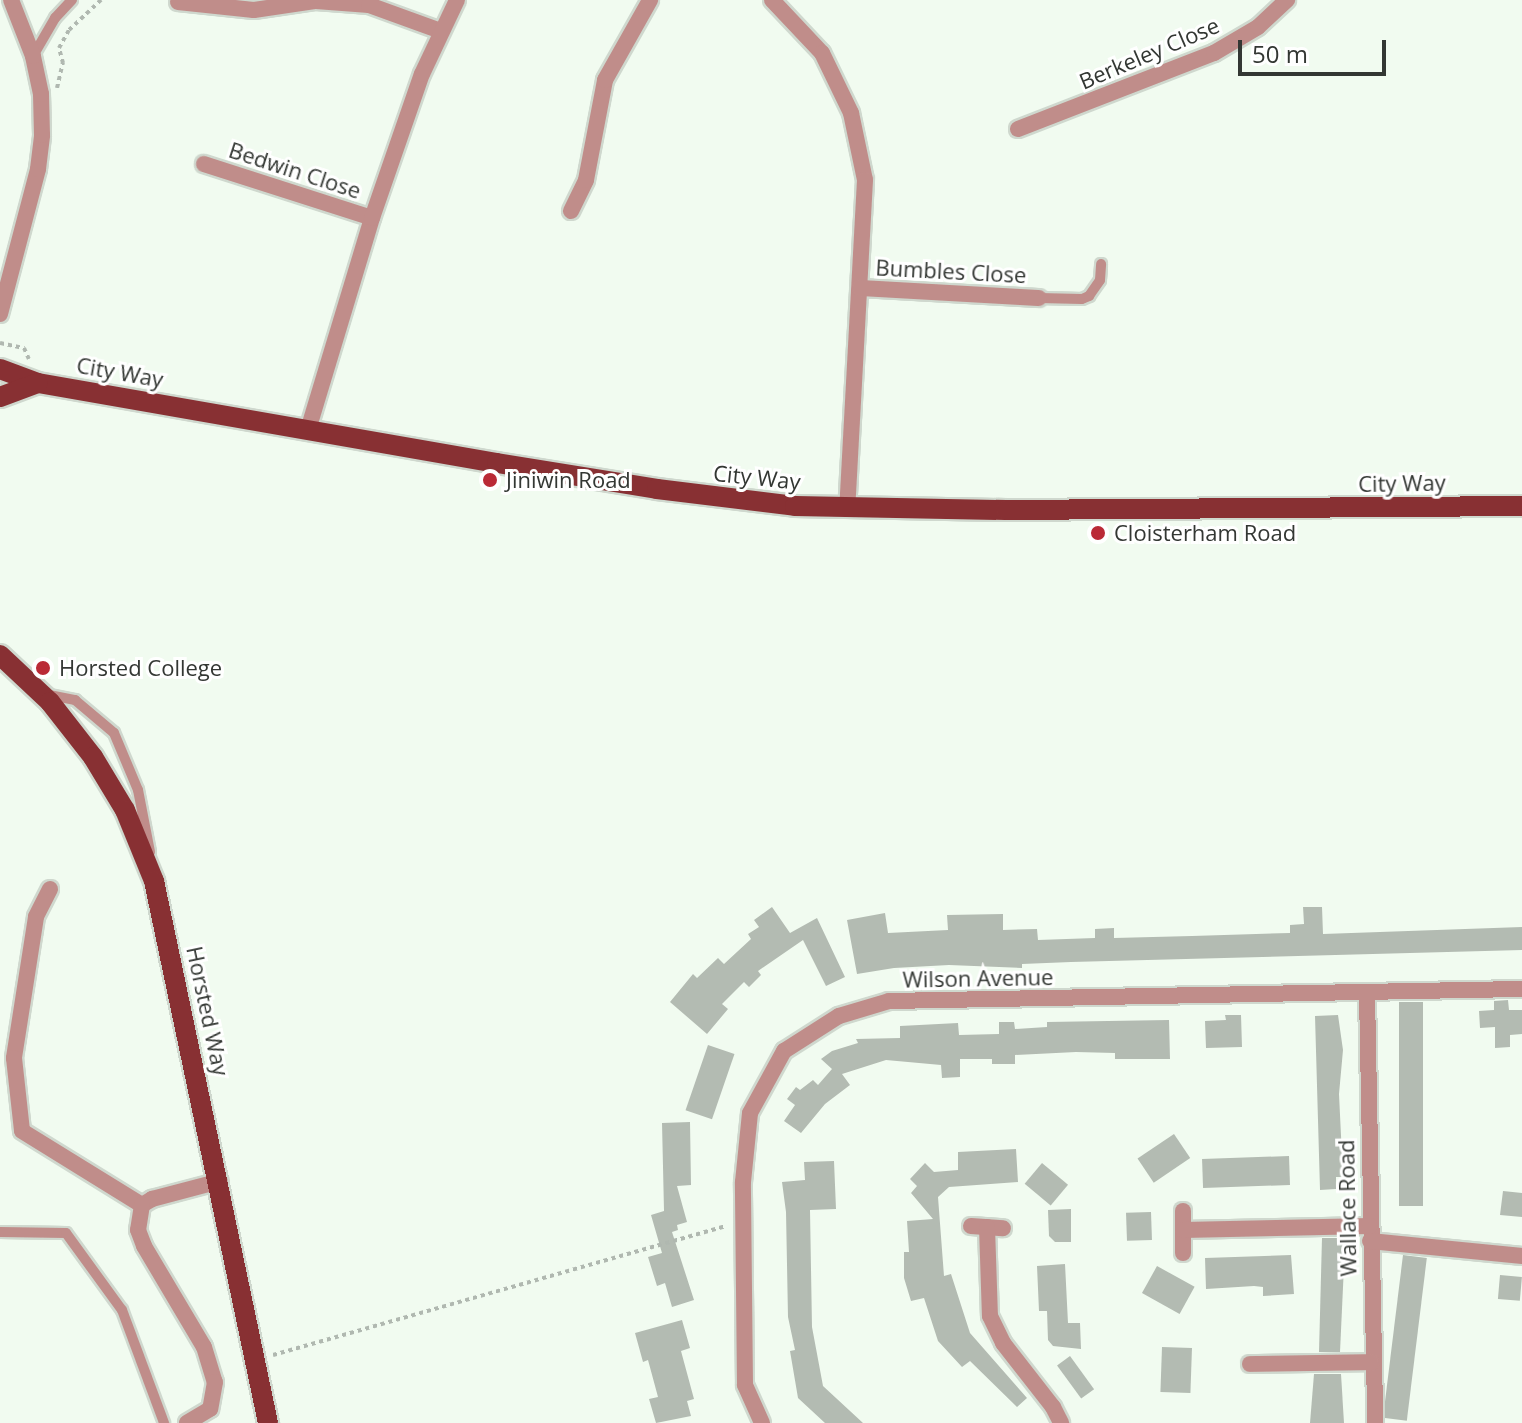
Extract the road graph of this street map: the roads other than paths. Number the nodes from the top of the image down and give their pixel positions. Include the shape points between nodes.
1 (11, 0) edge
2 (72, 0) edge
3 (457, 0) edge
4 (650, 0) edge
5 (772, 0) edge
6 (1287, 0) edge
7 (178, 2) dead end
8 (441, 31) junction
9 (33, 56) junction
10 (1018, 129) dead end
11 (204, 164) dead end
12 (571, 211) dead end
13 (372, 218) junction
14 (1101, 264) dead end
15 (860, 288) junction
16 (1039, 298) joint
17 (0, 314) edge
18 (0, 369) edge
19 (38, 383) junction
20 (0, 397) edge
21 (308, 430) junction
22 (1522, 506) edge
23 (847, 508) junction
24 (0, 655) edge
25 (42, 694) junction
26 (154, 881) junction
27 (50, 889) dead end
28 (1522, 989) edge
29 (1367, 993) junction
30 (220, 1181) junction
31 (142, 1205) junction
32 (1183, 1211) dead end
33 (987, 1227) dead end
34 (1183, 1230) junction
35 (0, 1232) edge
36 (1370, 1234) junction
37 (1183, 1253) dead end
38 (1522, 1256) edge
39 (1371, 1362) junction
40 (1250, 1364) dead end
41 (164, 1423) edge
42 (187, 1423) edge
43 (268, 1423) edge
44 (762, 1423) edge
45 (1061, 1423) edge
46 (1375, 1423) edge

1 - 9 street
2 - 9 lane
3 - 8 street
4 - 12 street via 605,80 586,180
5 - 15 street via 822,53 851,113 865,180
6 - 10 street, Berkeley Close via 1258,27 1214,53
7 - 8 street via 254,10 316,1 369,5
8 - 13 street
9 - 17 street via 41,94 38,169
11 - 13 street, Bedwin Close
13 - 21 street
14 - 16 lane via 1100,280 1089,296
15 - 16 street, Bumbles Close
15 - 23 street
18 - 19 main road, City Way
19 - 20 main road
19 - 21 main road, City Way
21 - 23 main road, City Way via 657,489
22 - 23 main road, City Way
24 - 25 main road, Horsted Way
25 - 26 main road, Horsted Way via 111,785
25 - 26 lane via 75,700 116,736 141,798
26 - 30 main road, Horsted Way
27 - 31 street via 36,917 14,1058 22,1131
28 - 29 street, Wilson Avenue
29 - 36 street, Wallace Road
29 - 44 street, Wilson Avenue via 889,1001 839,1016 784,1051 750,1113 743,1221 745,1385
30 - 31 street
30 - 43 main road, Horsted Way
31 - 42 street via 138,1230 144,1246 204,1347 215,1382 210,1409
32 - 34 street
33 - 45 street via 990,1316 1003,1343
34 - 36 street
34 - 37 street
35 - 41 lane via 66,1233 122,1310
36 - 38 street
36 - 39 street, Wallace Road
39 - 40 street
39 - 46 street, Wallace Road

